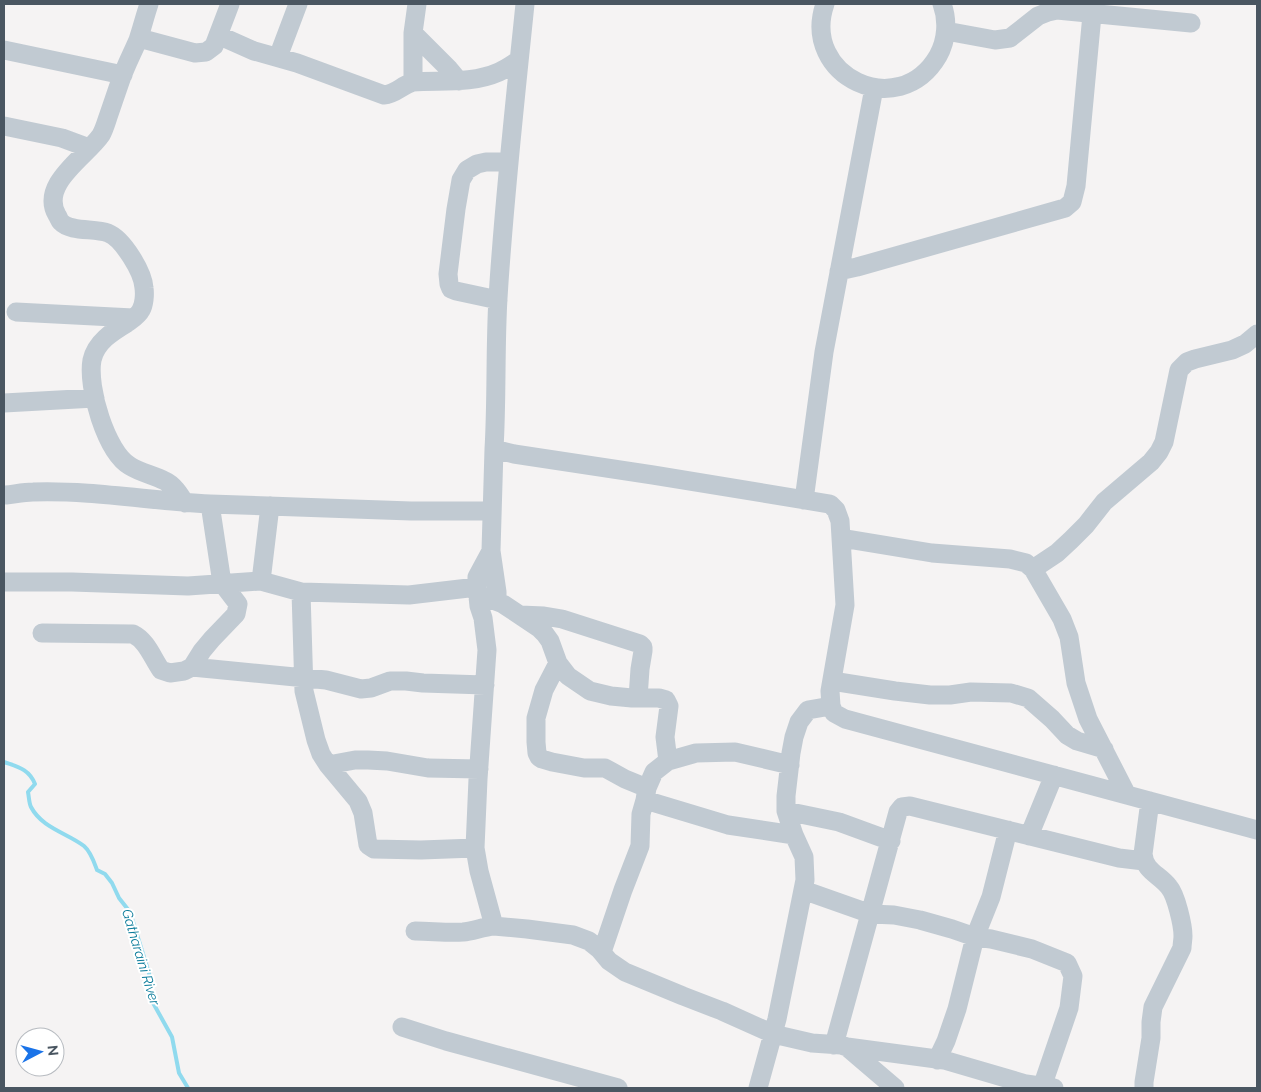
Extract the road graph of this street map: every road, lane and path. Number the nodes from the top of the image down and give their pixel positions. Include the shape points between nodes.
1 (149, 4) edge
2 (230, 4) edge
3 (298, 4) edge
4 (416, 4) edge
5 (525, 4) edge
6 (825, 4) edge
7 (942, 4) edge
8 (1093, 9) edge
9 (1191, 23) dead end
10 (946, 31) junction
11 (414, 33) junction
12 (218, 35) junction
13 (139, 38) junction
14 (4, 50) edge
15 (278, 57) junction
16 (519, 60) junction
17 (123, 75) junction
18 (459, 81) junction
19 (413, 82) junction
20 (874, 88) junction
21 (4, 126) edge
22 (89, 148) junction
23 (508, 162) junction
24 (839, 271) junction
25 (498, 300) junction
26 (16, 312) dead end
27 (133, 318) junction
28 (1257, 334) edge
29 (95, 398) junction
30 (4, 403) edge
31 (494, 449) junction
32 (6, 495) dead end
33 (804, 500) junction
34 (185, 503) junction
35 (210, 504) junction
36 (270, 506) junction
37 (492, 511) junction
38 (841, 538) junction
39 (490, 551) junction
40 (1033, 569) junction
41 (262, 581) junction
42 (4, 582) edge
43 (222, 583) junction
44 (477, 591) junction
45 (301, 592) junction
46 (497, 601) junction
47 (520, 615) junction
48 (562, 619) junction
49 (42, 633) dead end
50 (547, 636) junction
51 (558, 663) junction
52 (192, 667) junction
53 (303, 678) junction
54 (832, 681) junction
55 (485, 685) junction
56 (638, 698) junction
57 (831, 706) junction
58 (1104, 749) junction
59 (668, 760) junction
60 (328, 764) junction
61 (790, 765) junction
62 (479, 769) junction
63 (1054, 775) junction
64 (646, 794) junction
65 (1127, 795) junction
66 (1150, 801) junction
67 (786, 811) junction
68 (1008, 830) junction
69 (1257, 830) edge
70 (794, 835) junction
71 (1029, 836) junction
72 (890, 842) junction
73 (475, 848) junction
74 (1144, 861) junction
75 (803, 890) junction
76 (871, 914) junction
77 (494, 926) junction
78 (415, 931) dead end
79 (975, 937) junction
80 (602, 952) junction
81 (402, 1027) dead end
82 (773, 1034) junction
83 (840, 1046) junction
84 (938, 1060) junction
85 (605, 1087) edge
86 (758, 1088) edge
87 (895, 1088) edge
88 (1048, 1088) edge
89 (1144, 1088) edge

1 - 13 street
2 - 12 street
3 - 15 street
4 - 11 street
5 - 16 street
6 - 20 street via 821,32 829,57 848,78
7 - 10 street
8 - 9 street
8 - 10 street via 1048,12 1003,40
8 - 24 street via 1072,202 1065,208
10 - 20 street via 940,52 920,77 900,86
11 - 18 street
11 - 19 street
12 - 13 street via 214,46 195,54
12 - 15 street via 254,51
13 - 17 street
14 - 17 street
15 - 19 street via 384,95
16 - 18 street via 485,77
16 - 23 street
17 - 22 street via 102,134
18 - 19 street
20 - 24 street
21 - 22 street via 62,138
22 - 27 street via 64,174 56,190 56,212 62,223 70,228 110,234 132,257 144,288 141,311
23 - 25 street
23 - 25 street via 477,164 467,170 461,180 448,274 452,289
24 - 33 street via 824,352
25 - 31 street
26 - 27 street
27 - 29 street via 111,333 96,349 91,380
28 - 40 street via 1232,350 1195,358 1179,370 1159,452 1104,502 1057,553
29 - 30 street
29 - 34 street via 116,453 129,466 166,481
31 - 33 street
31 - 37 street
32 - 34 street via 32,492 91,494
33 - 38 street via 830,504 836,510
34 - 35 street
35 - 36 street
35 - 43 street
36 - 37 street
36 - 41 street
37 - 39 street
38 - 40 street via 932,552 1010,559 1026,563
38 - 54 street via 845,605
39 - 44 street via 477,576
39 - 46 street
40 - 58 street via 1062,619 1069,637 1076,683 1088,719
41 - 43 street
41 - 45 street
42 - 43 street via 188,586
43 - 52 street via 238,604 236,614 202,651
44 - 45 street via 409,595
44 - 46 street
44 - 55 street via 488,650
45 - 53 street
46 - 47 street
47 - 48 street
47 - 50 street
48 - 50 street
48 - 56 street via 640,644 643,651
49 - 52 street via 132,634 145,644 161,670 170,673
50 - 51 street
51 - 56 street via 568,676 590,691
51 - 64 street via 544,690 536,718 539,757 560,764 605,768
52 - 53 street
53 - 55 street via 361,689 390,681
53 - 60 street via 316,740
54 - 57 street
54 - 58 street via 930,695 1011,693 1028,698 1067,735
55 - 62 street
56 - 59 street via 666,700
57 - 61 street via 808,710 799,722
57 - 63 street via 834,713 845,719
58 - 65 street
59 - 61 street via 696,753 735,752
59 - 64 street via 654,772
60 - 62 street via 368,760 428,768
60 - 73 street via 358,801 368,845 374,850
61 - 67 street
62 - 73 street
63 - 65 street
63 - 71 street
64 - 70 street via 728,825
64 - 80 street via 641,814 640,846
65 - 66 street
66 - 69 street
66 - 74 street
67 - 70 street
67 - 72 street via 839,822
68 - 71 street
68 - 72 street via 910,806 902,807 898,812
68 - 79 street via 991,897
70 - 75 street via 804,857
71 - 74 street
72 - 76 street
73 - 77 street
74 - 89 street via 1173,893 1183,938 1182,948 1152,1013
75 - 76 street
75 - 82 street
76 - 79 street via 920,920
76 - 83 street
77 - 78 street via 463,932
77 - 80 street via 573,935 589,941
79 - 84 street via 957,1009
79 - 88 street via 1032,949 1067,963 1073,976 1069,1008
80 - 82 street via 625,972
81 - 85 street
82 - 83 street
82 - 86 street
83 - 84 street
83 - 87 street
84 - 88 street

